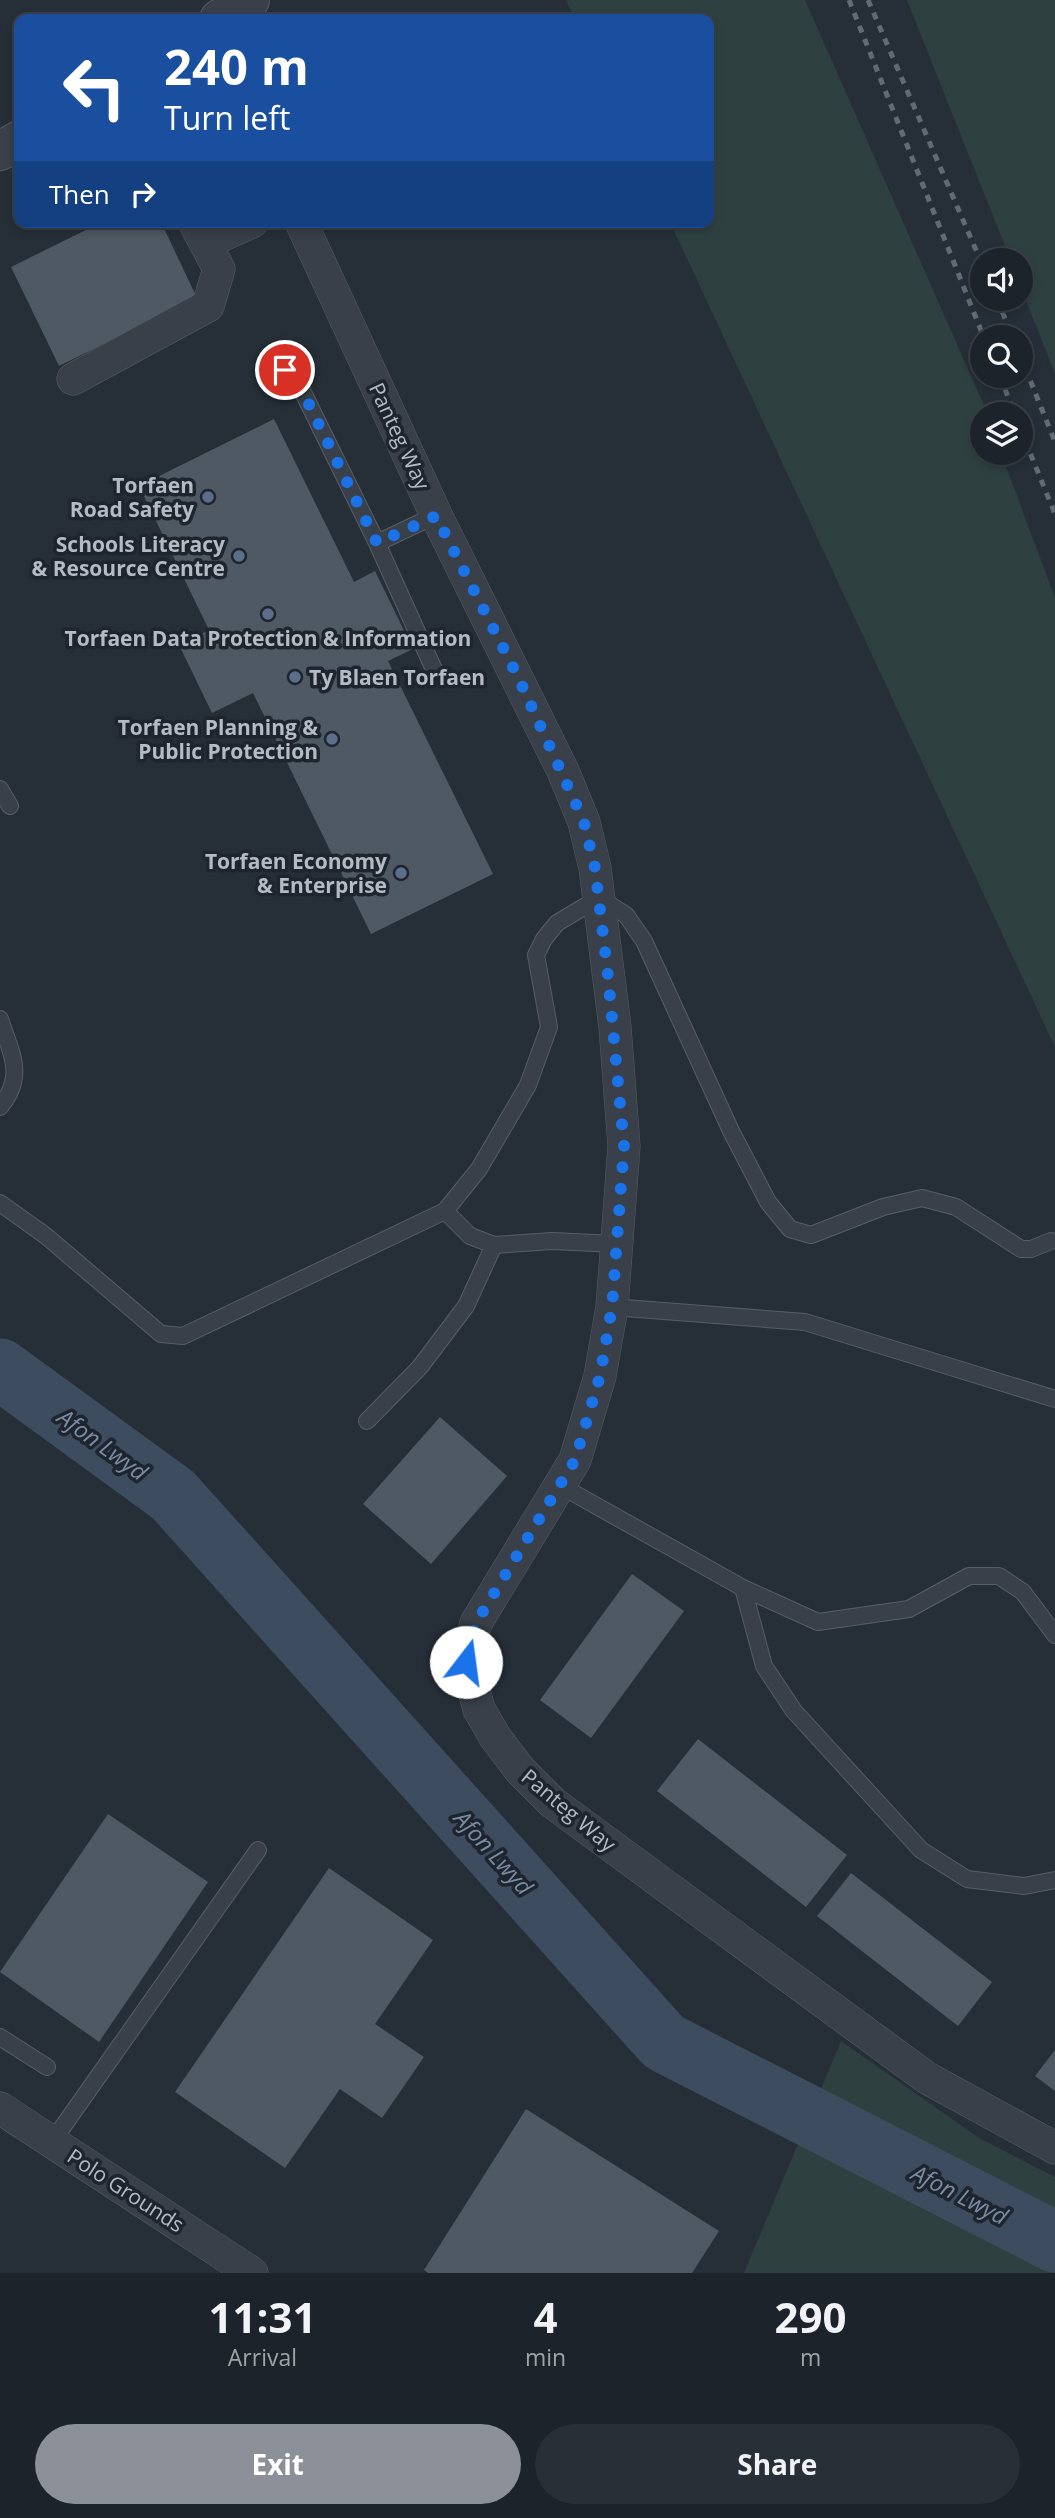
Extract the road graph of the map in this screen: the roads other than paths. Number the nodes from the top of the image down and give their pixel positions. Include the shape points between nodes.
1 (250, 0) edge
2 (227, 14) edge
3 (223, 228) edge
4 (304, 228) edge
5 (199, 233) edge
6 (285, 370) dead end
7 (73, 379) dead end
8 (436, 516) junction
9 (377, 543) junction
10 (436, 674) dead end
11 (0, 789) edge
12 (10, 806) dead end
13 (599, 898) junction
14 (0, 1019) edge
15 (0, 1107) edge
16 (0, 1203) edge
17 (445, 1211) junction
18 (1051, 1241) dead end
19 (616, 1244) junction
20 (494, 1245) junction
21 (612, 1307) junction
22 (1055, 1399) edge
23 (367, 1421) dead end
24 (561, 1486) junction
25 (743, 1588) junction
26 (1055, 1635) edge
27 (258, 1850) dead end
28 (1055, 1880) edge
29 (0, 2037) edge
30 (47, 2067) dead end
31 (0, 2108) edge
32 (52, 2142) junction
33 (1055, 2148) edge
34 (252, 2273) edge

1 - 2 street
3 - 5 street
4 - 8 street, Panteg Way
5 - 7 street via 219,268 208,306
6 - 9 lane via 296,378
8 - 9 lane
8 - 13 street, Panteg Way via 563,771 584,822
9 - 10 lane
11 - 12 lane
13 - 17 lane via 557,923 544,939 536,956 549,1027 528,1085 479,1169
13 - 18 lane via 626,915 644,941 731,1132 768,1202 790,1229 811,1236 883,1207 922,1198 956,1207 1021,1249
13 - 19 street, Panteg Way via 624,1146
14 - 15 lane via 16,1067 11,1093
16 - 17 lane via 161,1334 183,1336
17 - 20 lane via 470,1236
19 - 20 lane via 552,1241
19 - 21 street, Panteg Way
20 - 23 lane via 466,1306 420,1367
21 - 22 lane via 805,1322
21 - 24 street, Panteg Way via 600,1376 575,1460
24 - 25 lane
24 - 33 street, Panteg Way via 476,1623 466,1662 479,1709 503,1748 553,1803 846,2021 928,2078
25 - 26 lane via 818,1622 909,1609 970,1576 999,1576 1023,1592
25 - 28 lane via 764,1666 794,1712 920,1850 967,1879 1024,1886
27 - 32 lane
29 - 30 lane
31 - 32 street, Polo Grounds
32 - 34 street, Polo Grounds

